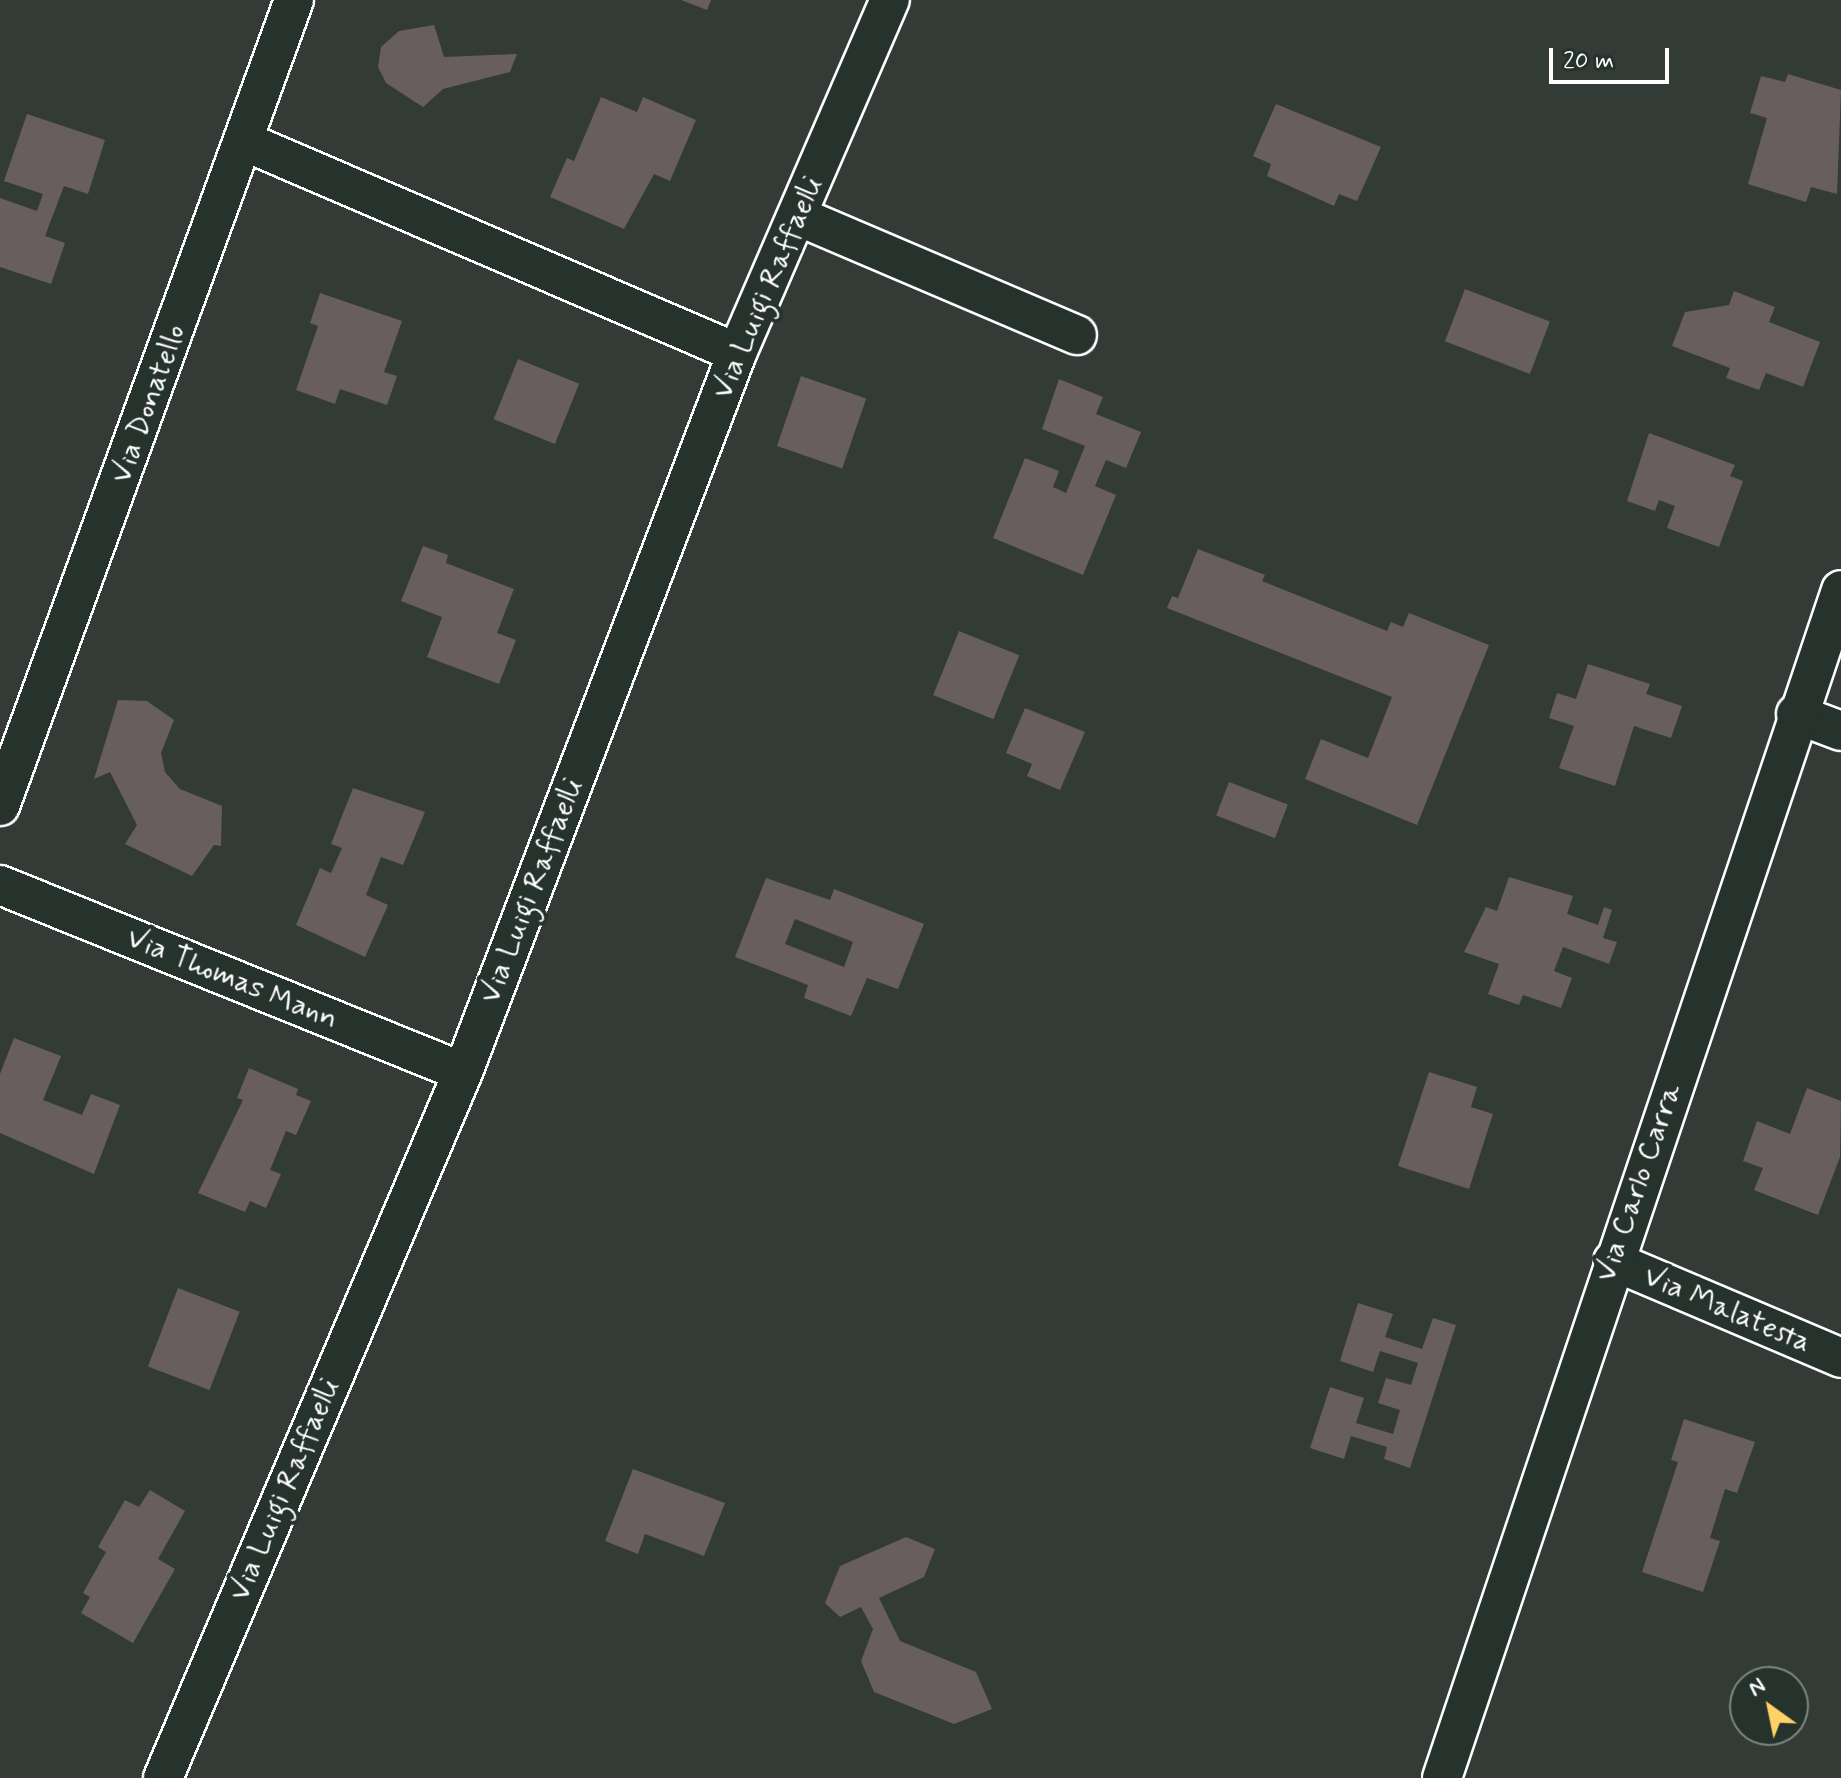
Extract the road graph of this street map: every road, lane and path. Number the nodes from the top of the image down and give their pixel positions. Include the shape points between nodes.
1 (294, 0) edge
2 (890, 0) edge
3 (246, 142) junction
4 (800, 217) junction
5 (1077, 335) dead end
6 (737, 353) junction
7 (1841, 590) edge
8 (1796, 714) junction
9 (1841, 731) edge
10 (0, 806) edge
11 (0, 885) edge
12 (463, 1072) junction
13 (1613, 1261) junction
14 (1841, 1358) edge
15 (163, 1778) edge
16 (1442, 1778) edge

1 - 3 street, Via Donatello
2 - 4 street, Via Luigi Raffaelli
3 - 6 street
3 - 10 street, Via Donatello
4 - 5 street
4 - 6 street, Via Luigi Raffaelli
6 - 12 street, Via Luigi Raffaelli
7 - 8 street, Via Carlo Carra
8 - 9 street
8 - 13 street, Via Carlo Carra
11 - 12 street, Via Thomas Mann
12 - 15 street, Via Luigi Raffaelli
13 - 14 street, Via Malatesta
13 - 16 street, Via Carlo Carra

